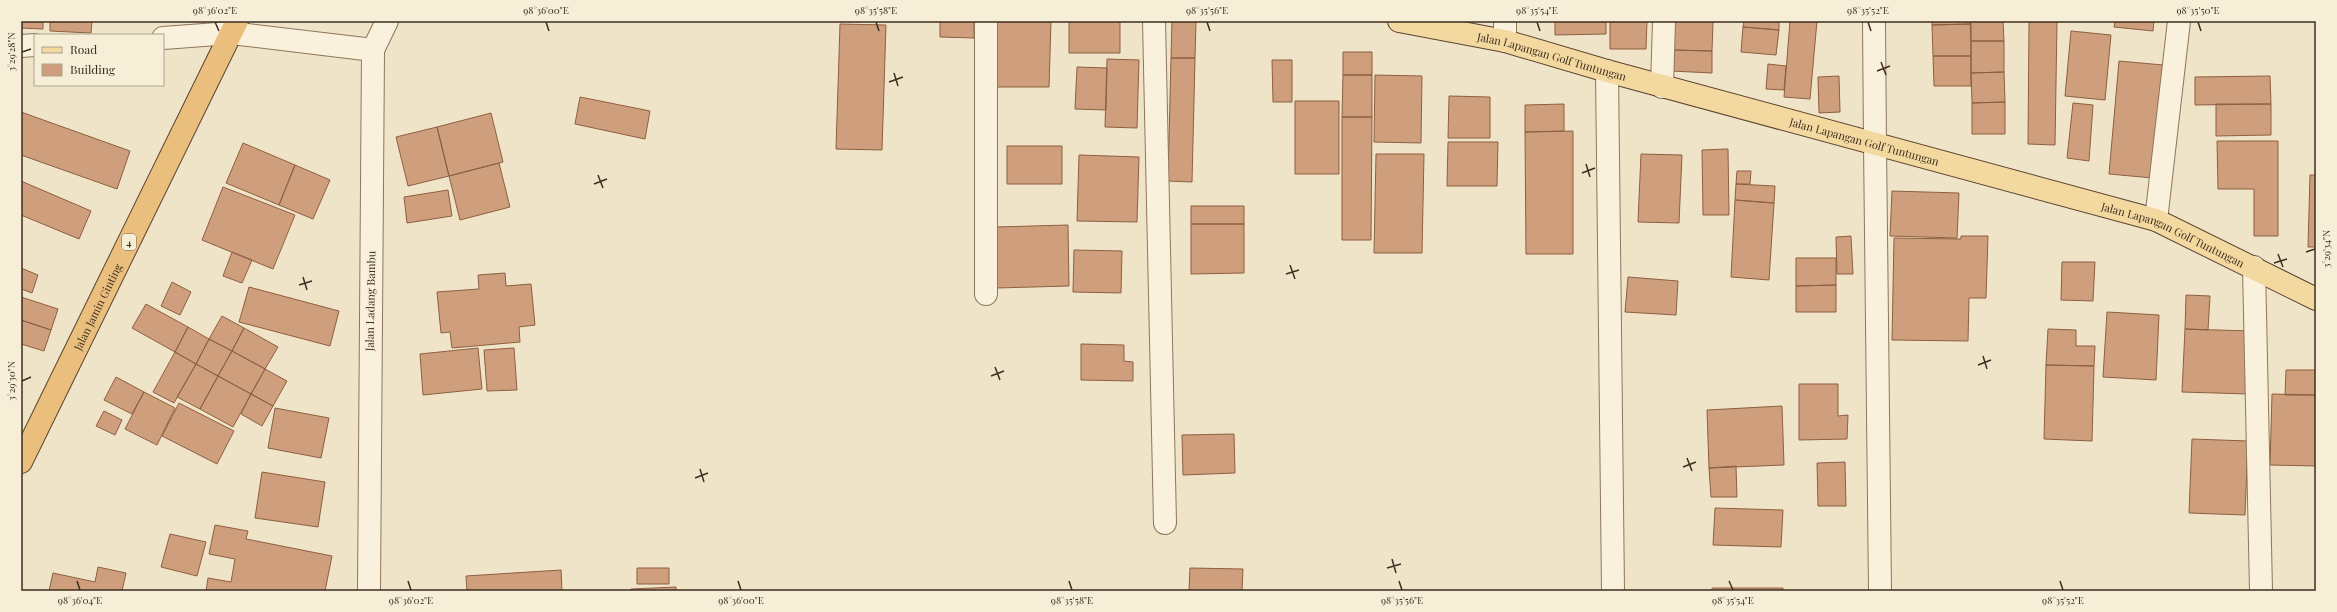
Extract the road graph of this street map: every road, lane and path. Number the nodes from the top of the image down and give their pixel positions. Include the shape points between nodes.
1 (386, 21) edge
2 (986, 21) edge
3 (1154, 21) edge
4 (1399, 21) edge
5 (1664, 21) edge
6 (1874, 21) edge
7 (2179, 21) edge
8 (234, 27) edge
9 (1505, 31) edge
10 (164, 38) edge
11 (34, 45) edge
12 (21, 46) edge
13 (373, 50) junction
14 (1607, 71) junction
15 (1662, 87) junction
16 (1875, 144) junction
17 (2156, 220) junction
18 (2254, 267) junction
19 (986, 294) dead end
20 (2316, 299) edge
21 (21, 462) edge
22 (1165, 523) dead end
23 (369, 591) edge
24 (1613, 591) edge
25 (1880, 591) edge
26 (2261, 591) edge

1 - 13 street
2 - 19 street
3 - 22 street
4 - 9 main road, Jalan Lapangan Golf Tuntungan
5 - 15 street
6 - 16 street
7 - 17 street
8 - 10 street
8 - 13 street
8 - 21 highway, Jalan Jamin Ginting / 4
9 - 14 main road, Jalan Lapangan Golf Tuntungan
11 - 12 street
13 - 23 street, Jalan Ladang Bambu
14 - 15 main road, Jalan Lapangan Golf Tuntungan
14 - 24 street
15 - 16 main road, Jalan Lapangan Golf Tuntungan
16 - 17 main road, Jalan Lapangan Golf Tuntungan
16 - 25 street
17 - 18 main road, Jalan Lapangan Golf Tuntungan
18 - 20 main road, Jalan Lapangan Golf Tuntungan
18 - 26 street

